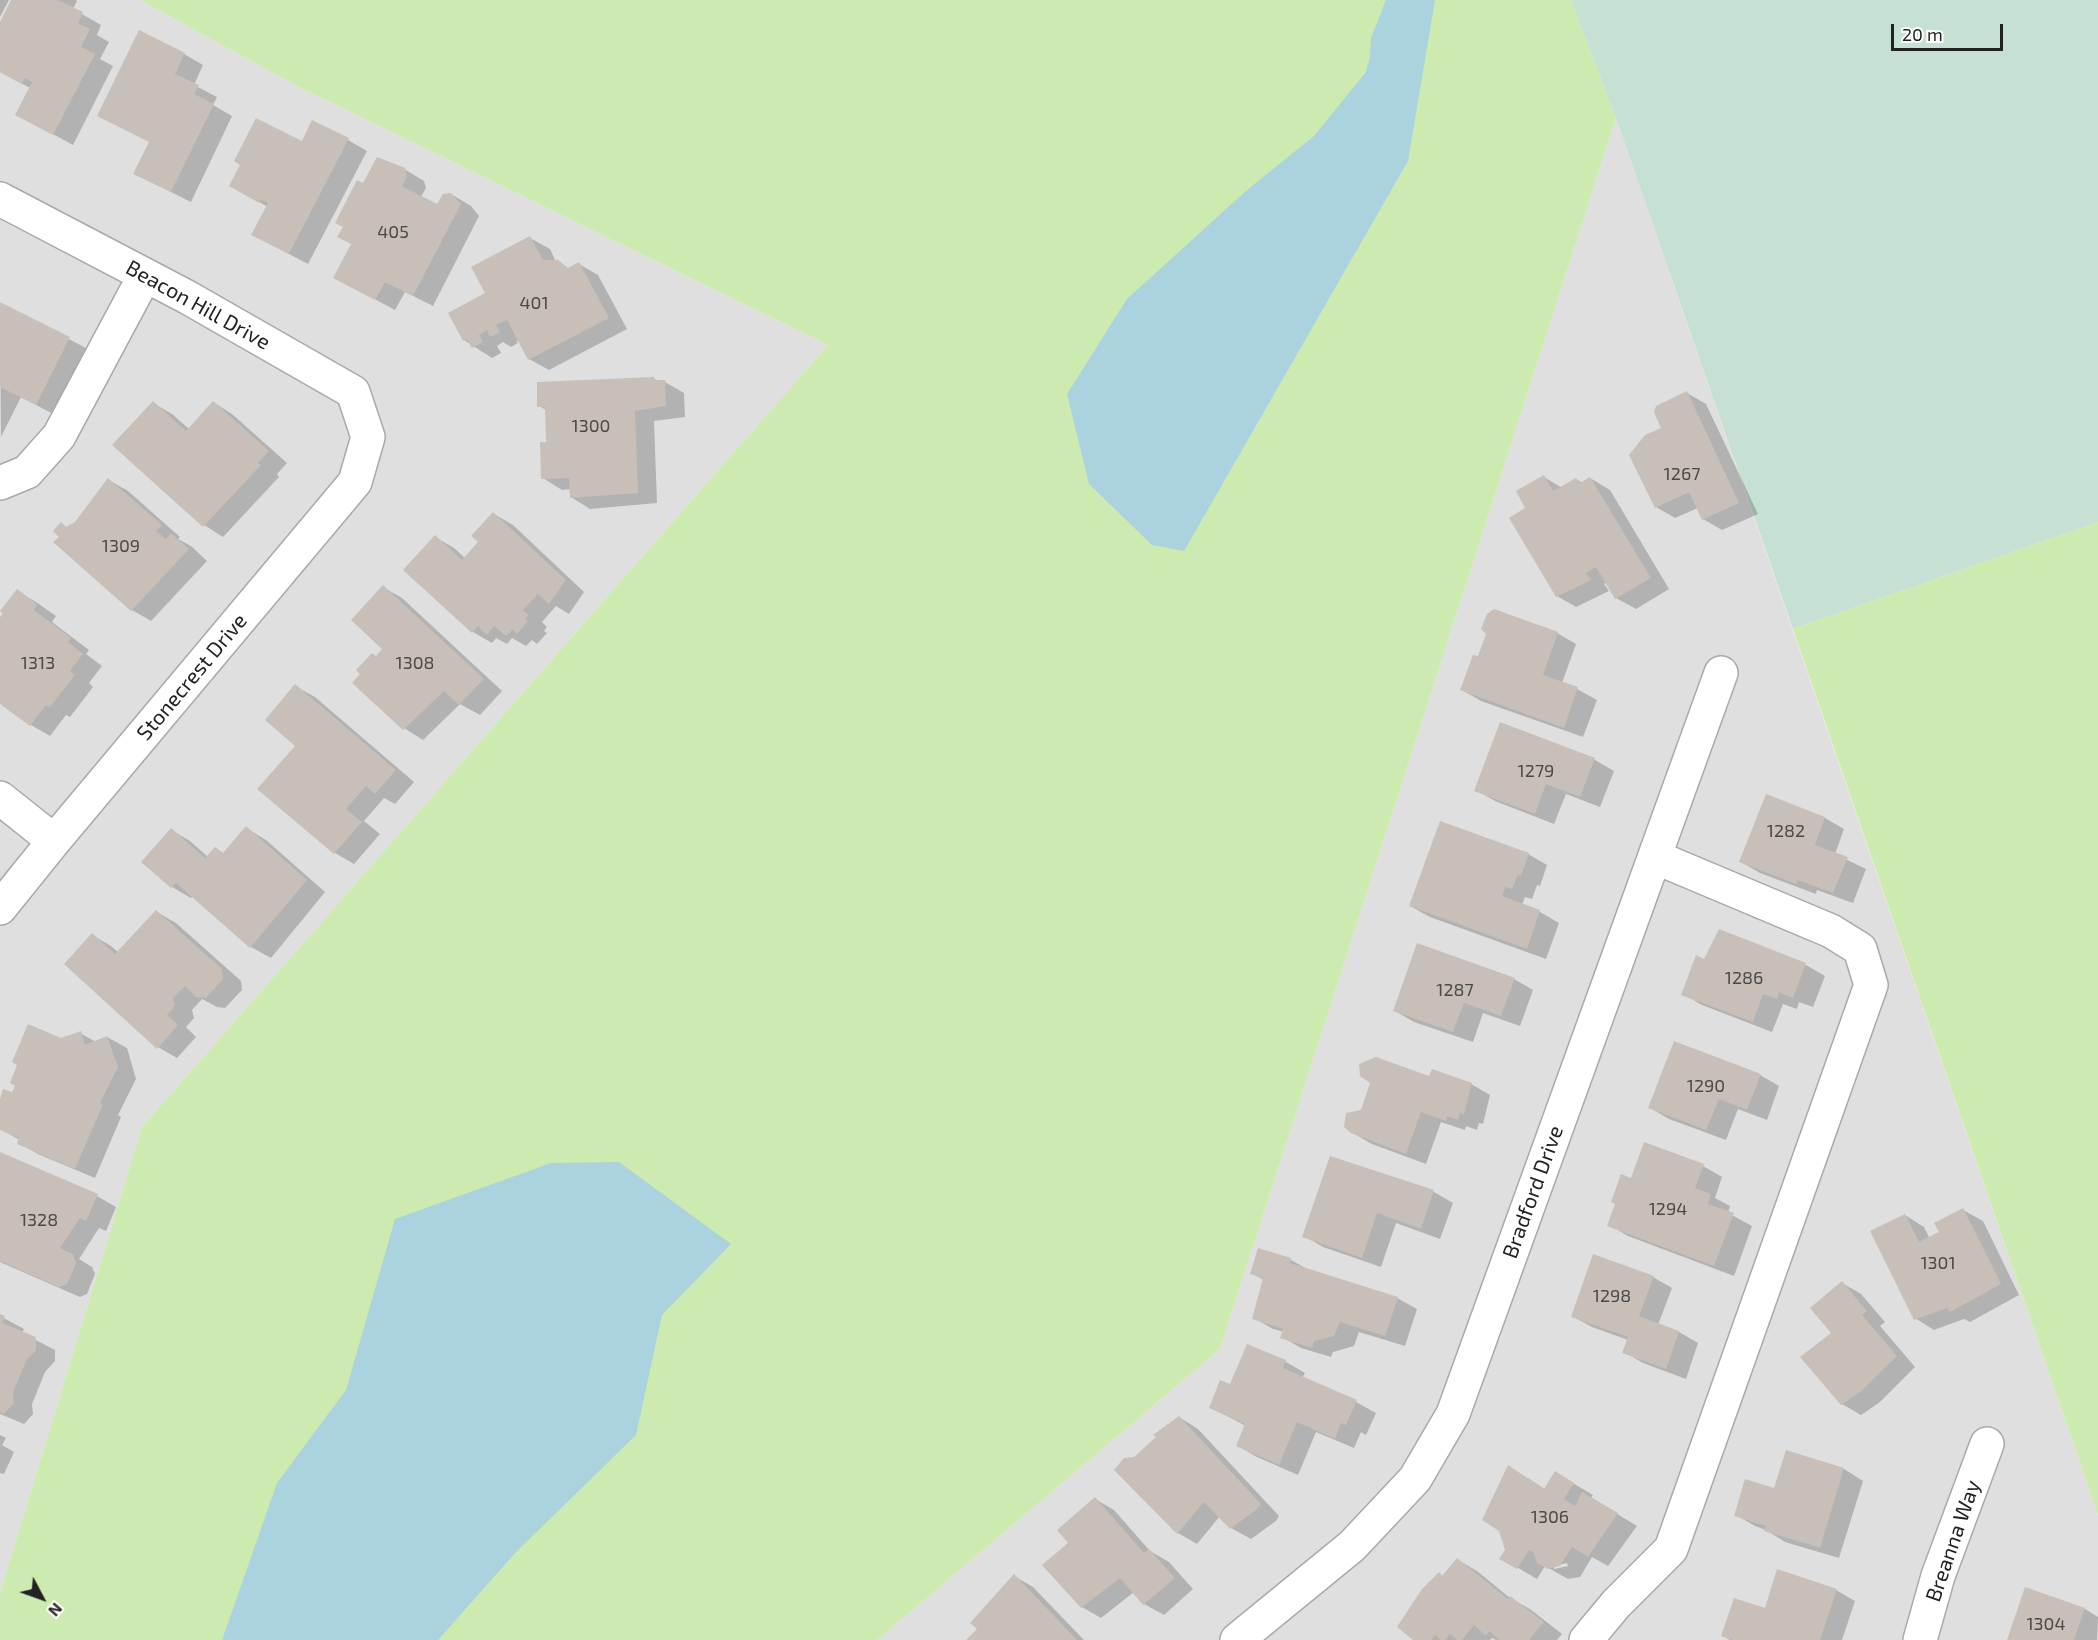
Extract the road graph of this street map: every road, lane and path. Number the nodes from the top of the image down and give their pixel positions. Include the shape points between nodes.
1 (0, 199) edge
2 (145, 275) junction
3 (368, 437) joint
4 (0, 483) edge
5 (1721, 674) dead end
6 (0, 798) edge
7 (54, 841) junction
8 (1655, 857) junction
9 (0, 908) edge
10 (1987, 1444) dead end
11 (1237, 1640) edge
12 (1586, 1640) edge
13 (1920, 1640) edge

1 - 2 street, Beacon Hill Drive
2 - 3 street, Beacon Hill Drive via 353,392
2 - 4 street via 59,436 27,472
3 - 7 street, Stonecrest Drive via 355,482
5 - 8 street, Bradford Drive
6 - 7 street
7 - 9 street, Stonecrest Drive
8 - 11 street, Bradford Drive via 1453,1414 1415,1479 1360,1538
8 - 12 street via 1832,931 1860,949 1871,985 1671,1549
10 - 13 street, Breanna Way via 1938,1576

